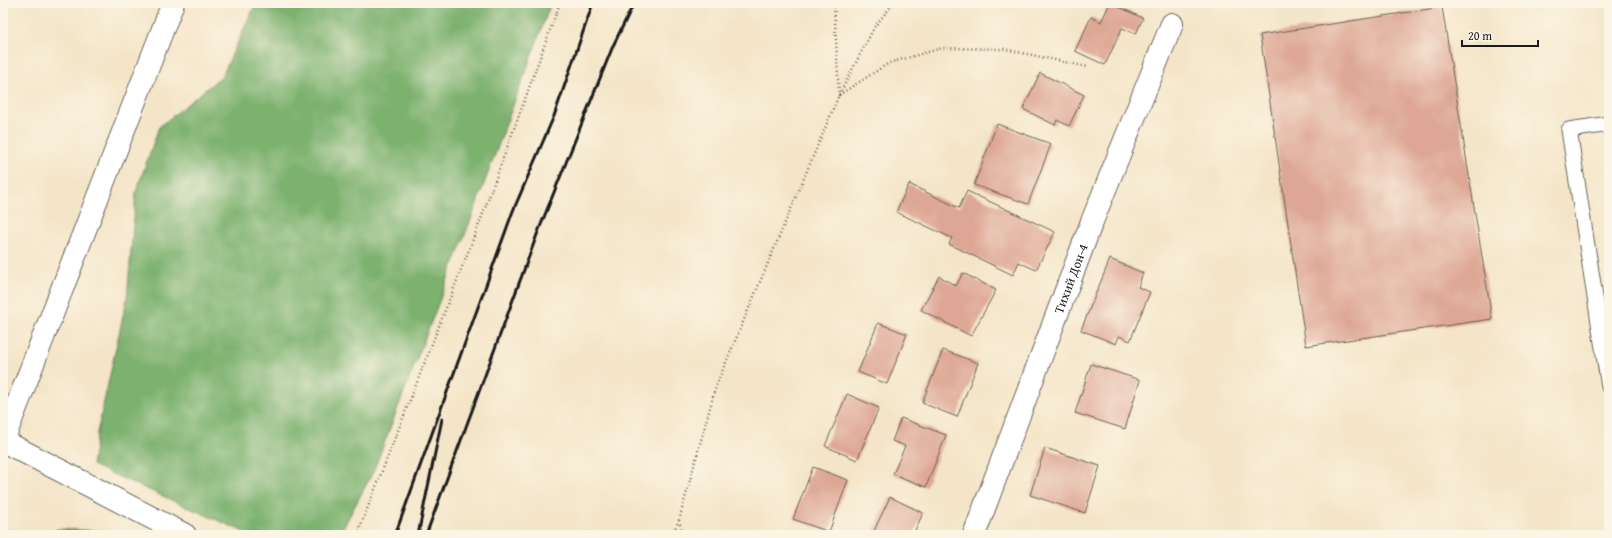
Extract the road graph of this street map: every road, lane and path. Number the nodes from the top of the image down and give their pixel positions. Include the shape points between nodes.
1 (173, 3) edge
2 (560, 3) edge
3 (834, 3) edge
4 (894, 3) edge
5 (1172, 24) dead end
6 (1088, 67) dead end
7 (839, 95) junction
8 (1609, 124) edge
9 (1609, 388) edge
10 (3, 441) edge
11 (679, 520) junction
12 (185, 535) edge
13 (357, 535) edge
14 (672, 535) edge
15 (683, 535) edge
16 (974, 535) edge

1 - 10 street
2 - 13 path via 481,219
3 - 7 path
4 - 7 path via 875,26
5 - 16 street, Тихий Дон-4 via 1091,224
6 - 7 path via 1004,49 942,48 889,63
7 - 11 path via 716,386
8 - 9 lane via 1569,130
10 - 12 street
11 - 14 path
11 - 15 path

